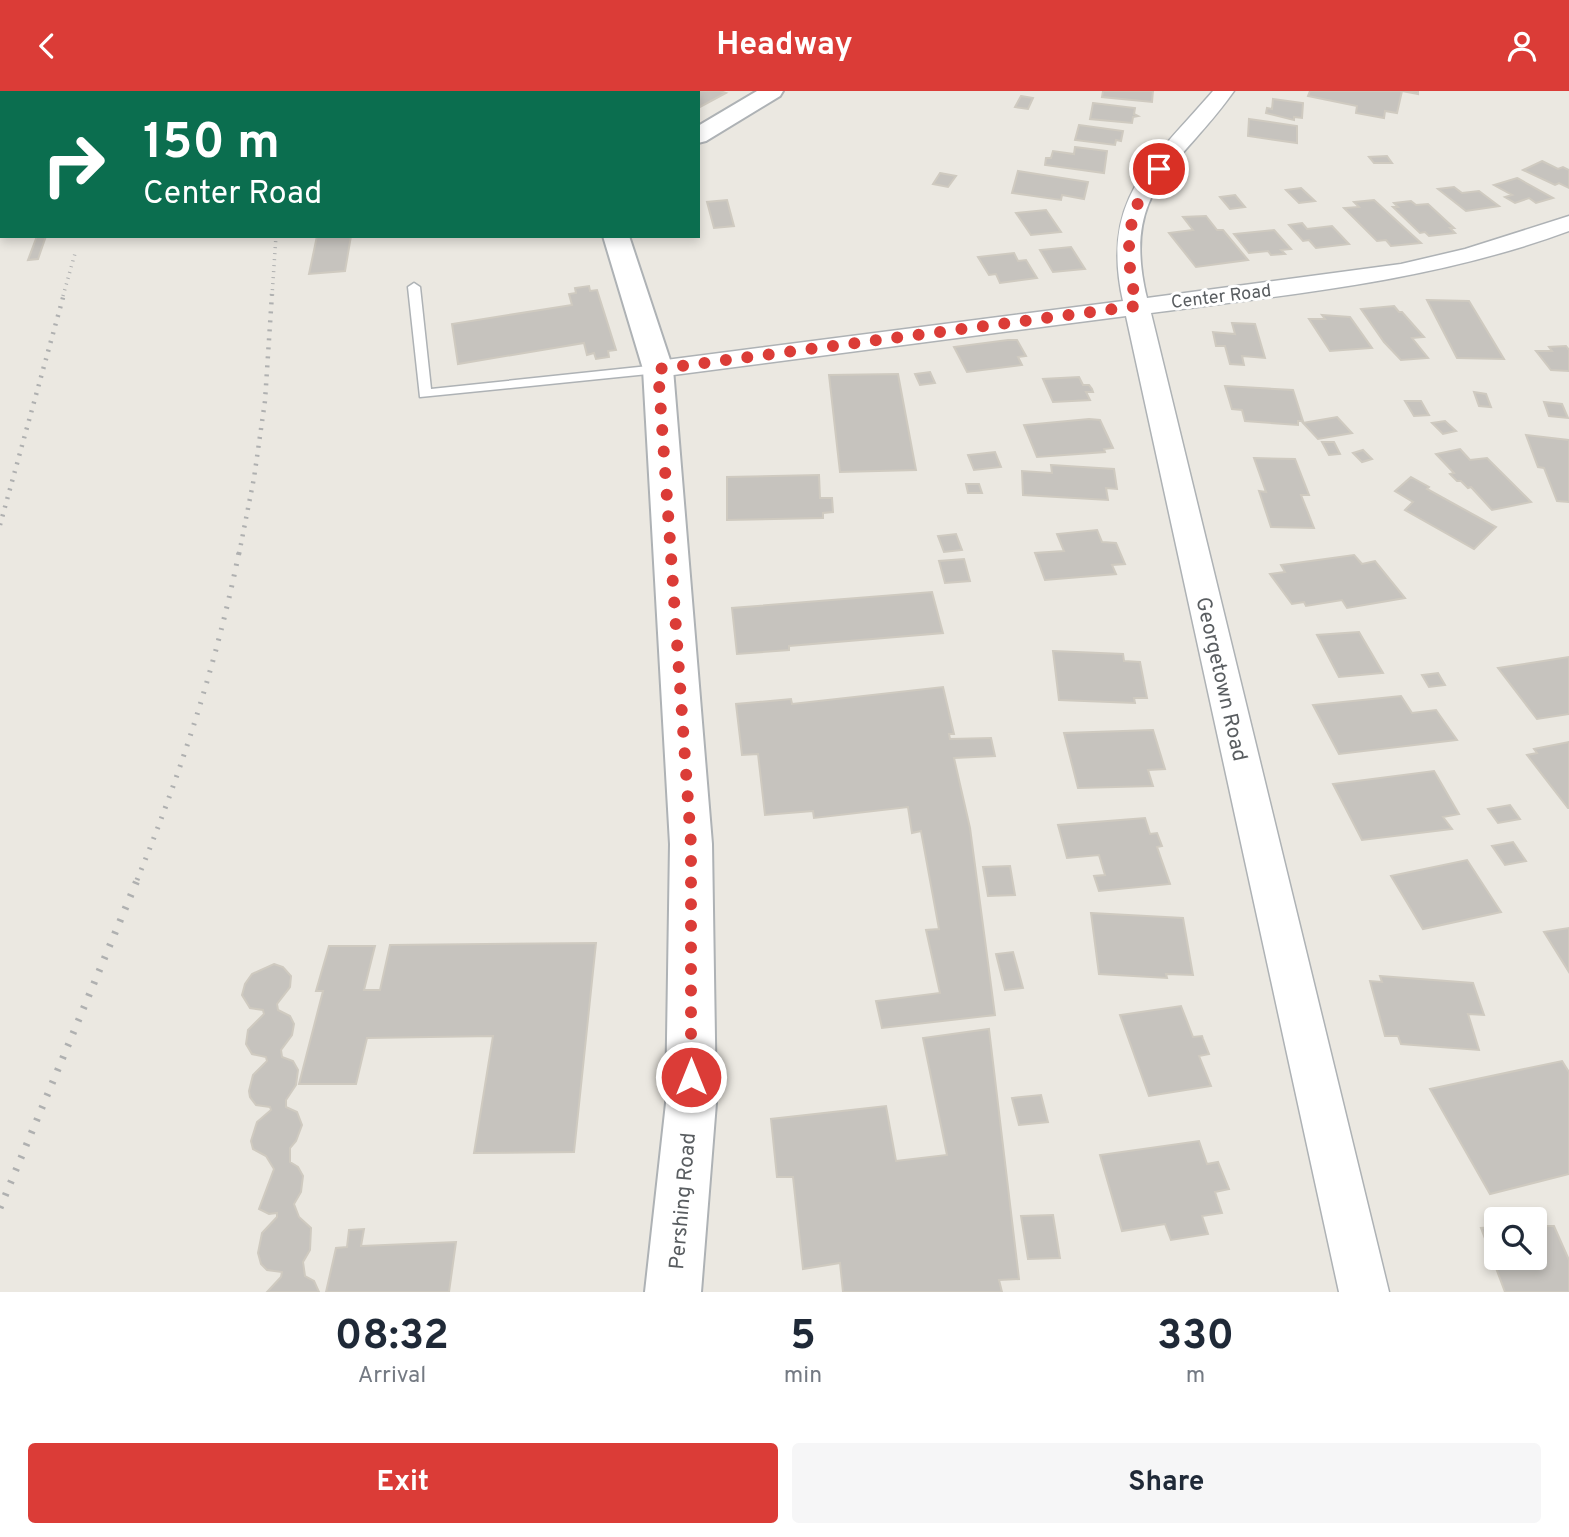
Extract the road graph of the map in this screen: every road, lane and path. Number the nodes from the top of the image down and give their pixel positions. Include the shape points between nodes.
1 (772, 91) edge
2 (1224, 91) edge
3 (700, 135) edge
4 (1569, 223) edge
5 (617, 238) edge
6 (414, 287) dead end
7 (1137, 306) junction
8 (658, 369) junction
9 (673, 1292) edge
10 (1364, 1292) edge

1 - 3 street
2 - 7 street, Georgetown Road via 1145,186 1133,211 1129,241
4 - 7 street, Center Road via 1495,251 1432,266
5 - 8 street, Pershing Road
6 - 8 lane via 425,394
7 - 8 street, Center Road
7 - 10 street, Georgetown Road
8 - 9 street, Pershing Road via 691,844 691,1103

